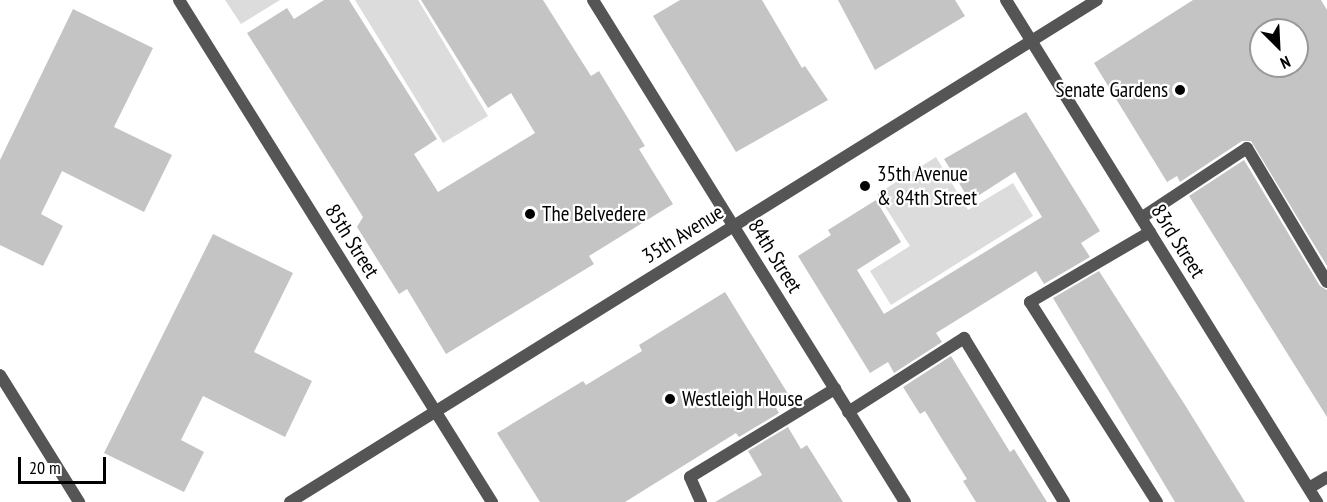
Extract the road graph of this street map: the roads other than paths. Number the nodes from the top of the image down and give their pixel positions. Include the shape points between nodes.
1 (179, 0) edge
2 (593, 0) edge
3 (1006, 0) edge
4 (1097, 0) edge
5 (1031, 41) junction
6 (1141, 218) junction
7 (733, 226) junction
8 (1149, 232) junction
9 (1327, 282) edge
10 (0, 375) edge
11 (835, 389) junction
12 (436, 411) junction
13 (848, 412) junction
14 (1327, 477) edge
15 (1309, 488) junction
16 (78, 502) edge
17 (290, 502) edge
18 (492, 502) edge
19 (701, 502) edge
20 (905, 502) edge
21 (1064, 502) edge
22 (1157, 502) edge
23 (1317, 502) edge

1 - 12 street, 85th Street
2 - 7 street, 84th Street
3 - 5 street, 83rd Street
4 - 5 street, 35th Avenue
5 - 6 street, 83rd Street
5 - 7 street, 35th Avenue
6 - 8 street, 83rd Street
6 - 9 street via 1247,148
7 - 11 street, 84th Street
7 - 12 street, 35th Avenue
8 - 15 street, 83rd Street
8 - 22 street via 1030,302
10 - 16 street
11 - 13 street, 84th Street
11 - 19 street via 690,477
12 - 17 street, 35th Avenue
12 - 18 street, 85th Street
13 - 20 street, 84th Street
13 - 21 street via 964,338
14 - 15 street
15 - 23 street, 83rd Street

